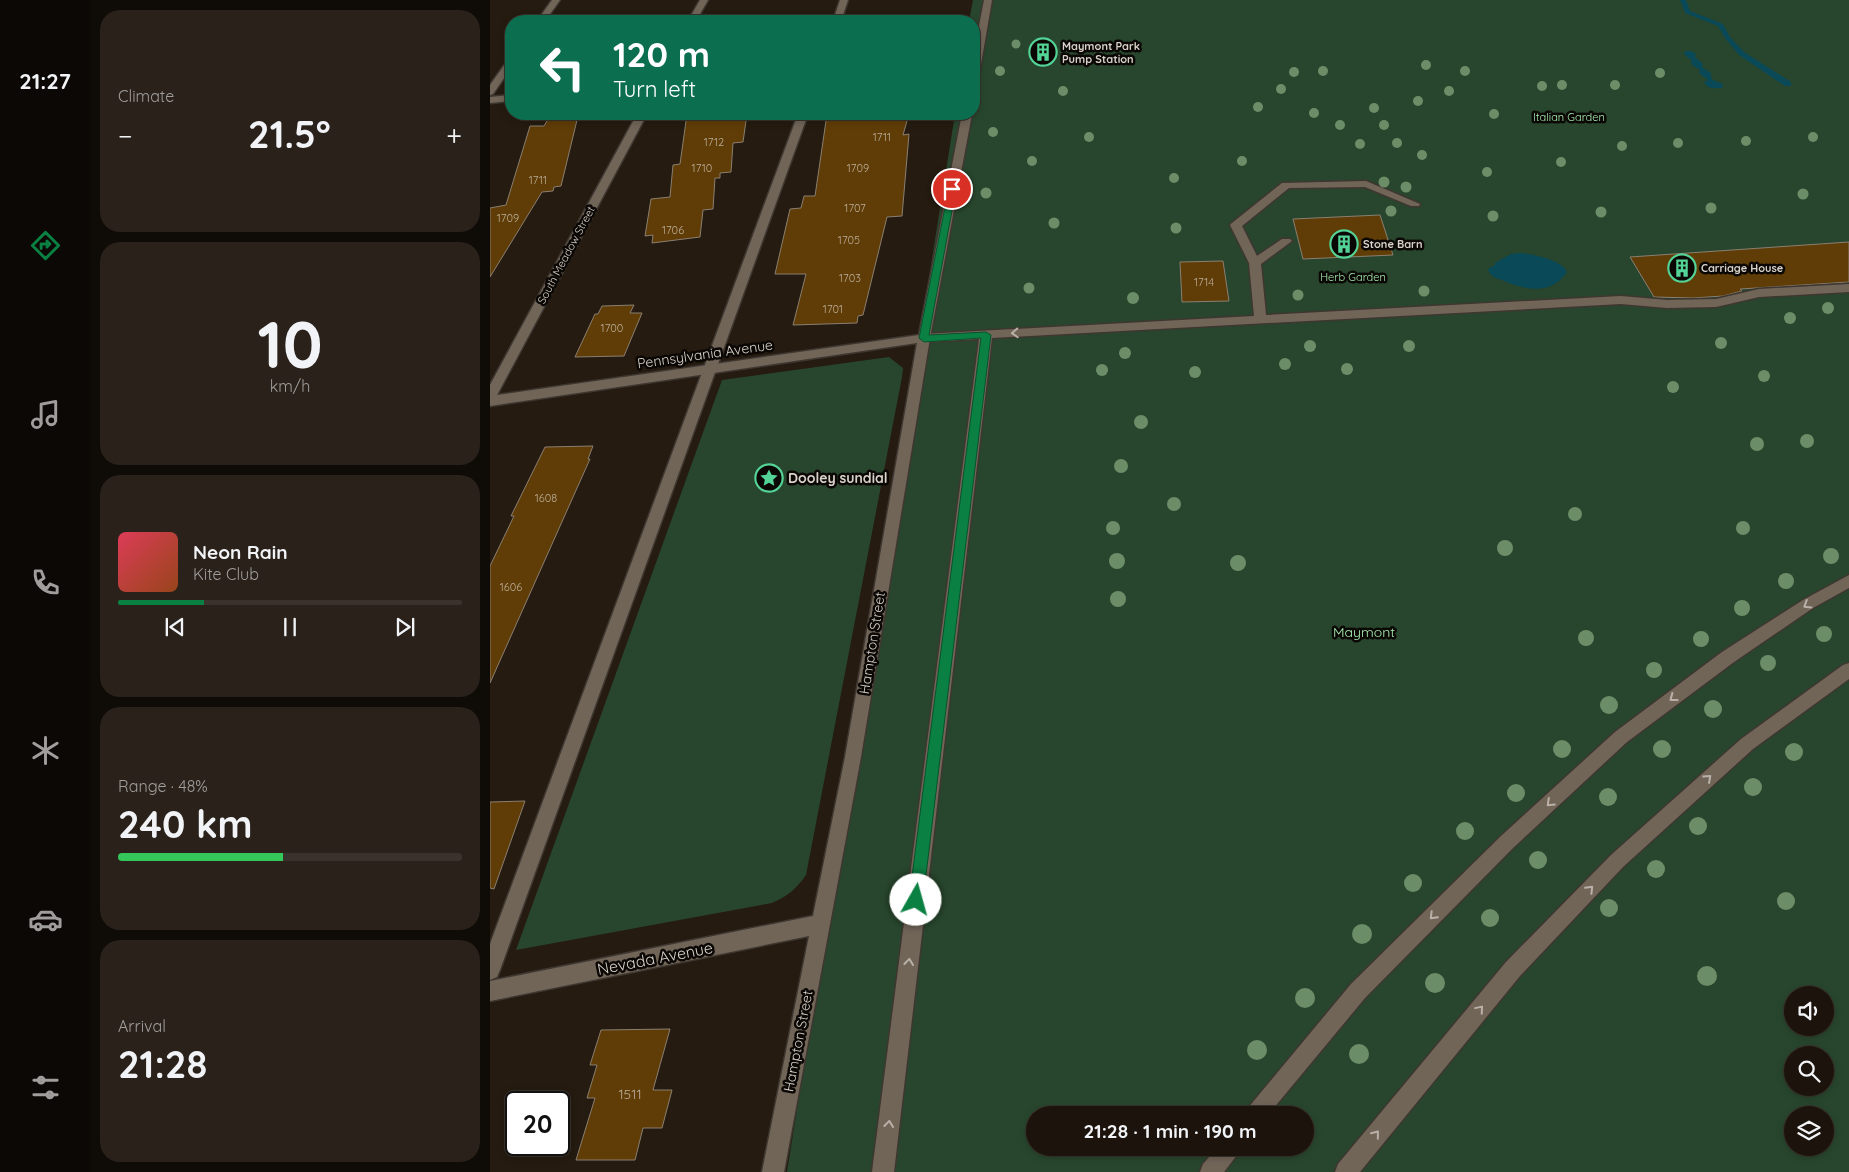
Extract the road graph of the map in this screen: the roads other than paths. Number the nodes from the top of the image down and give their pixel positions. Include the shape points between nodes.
1 (556, 0) edge
2 (704, 0) edge
3 (844, 0) edge
4 (988, 0) edge
5 (545, 15) edge
6 (695, 15) edge
7 (838, 15) edge
8 (980, 33) edge
9 (505, 71) edge
10 (490, 92) edge
11 (505, 99) edge
12 (490, 100) edge
13 (639, 120) edge
14 (801, 120) edge
15 (965, 120) edge
16 (1415, 204) dead end
17 (1286, 241) dead end
18 (1255, 263) junction
19 (1849, 288) edge
20 (1260, 320) junction
21 (986, 335) junction
22 (924, 338) junction
23 (710, 368) junction
24 (490, 397) edge
25 (490, 401) edge
26 (1849, 581) edge
27 (1849, 670) edge
28 (820, 924) junction
29 (490, 970) edge
30 (490, 991) edge
31 (1262, 1106) edge
32 (1224, 1156) edge
33 (773, 1172) edge
34 (883, 1172) edge
35 (1211, 1172) edge
36 (1346, 1172) edge

1 - 5 street
2 - 6 street
3 - 7 street
4 - 8 street
9 - 10 street
11 - 12 street
13 - 24 street, South Meadow Street
14 - 23 street
15 - 22 street, Hampton Street
16 - 18 street via 1366,184 1286,185 1236,224
17 - 18 street
18 - 20 street
19 - 20 street, Pennsylvania Avenue via 1759,293 1716,303 1667,304 1621,300
20 -> 21 street, Pennsylvania Avenue
21 - 22 street, Pennsylvania Avenue
34 -> 21 street
22 - 23 street, Pennsylvania Avenue
22 - 28 street, Hampton Street via 854,747
23 - 25 street, Pennsylvania Avenue
23 - 29 street
26 -> 31 street via 1728,657 1622,738 1507,842 1358,991
36 -> 27 street via 1513,969 1617,861 1747,744
28 - 30 street, Nevada Avenue
28 - 33 street, Hampton Street
32 - 35 street

